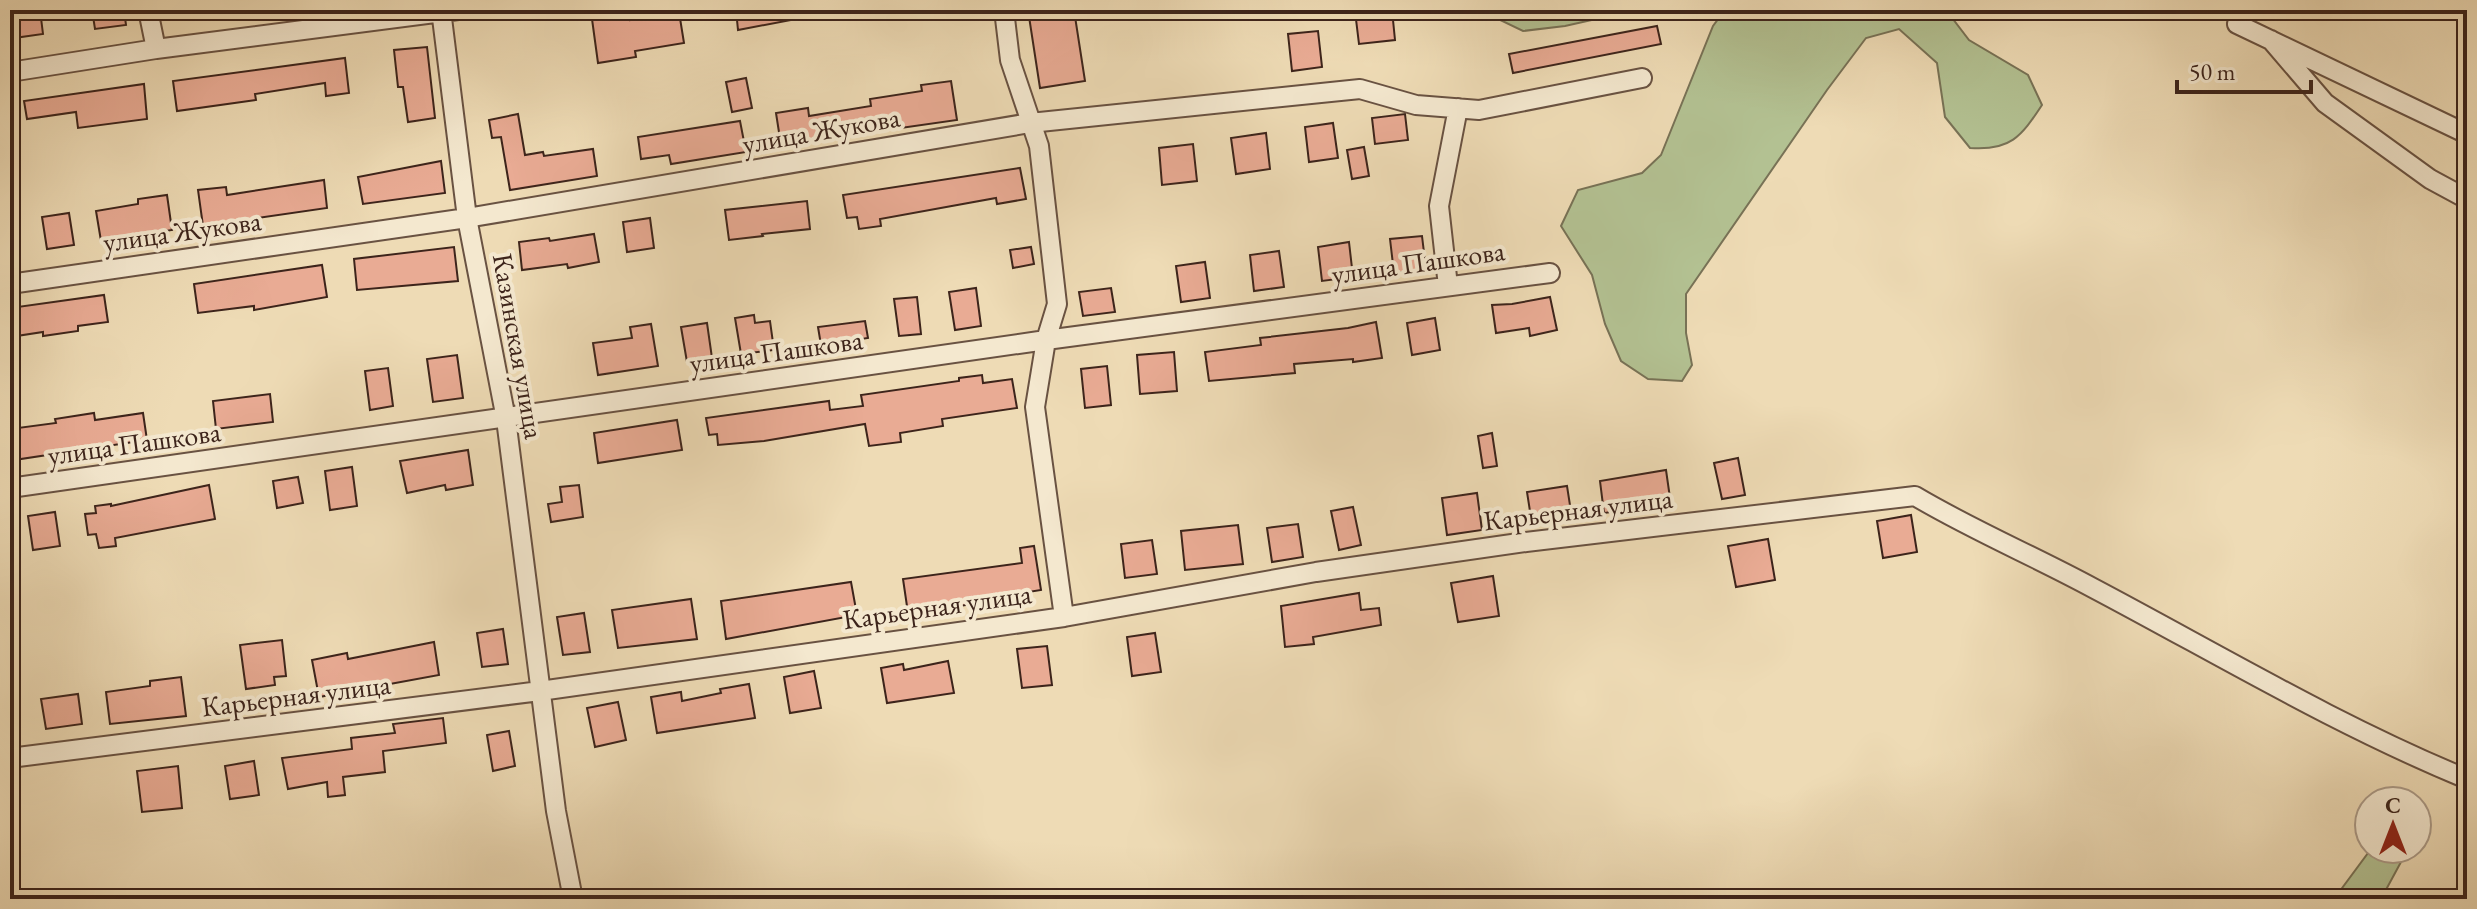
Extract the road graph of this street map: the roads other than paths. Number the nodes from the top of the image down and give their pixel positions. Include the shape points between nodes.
1 (148, 10) edge
2 (1004, 10) edge
3 (447, 11) edge
4 (2237, 24) dead end
5 (2271, 40) junction
6 (156, 49) junction
7 (10, 72) edge
8 (1642, 78) dead end
9 (1458, 108) junction
10 (1030, 123) junction
11 (2467, 134) edge
12 (2467, 199) edge
13 (467, 218) junction
14 (1550, 273) dead end
15 (10, 284) edge
16 (1448, 286) junction
17 (1046, 340) junction
18 (506, 419) junction
19 (10, 488) edge
20 (1064, 617) junction
21 (540, 691) junction
22 (10, 758) edge
23 (2467, 779) edge
24 (573, 899) edge

1 - 6 street
2 - 10 street via 1010,60
3 - 6 street
3 - 13 street, Казинская улица
4 - 5 street
5 - 11 street
5 - 12 street via 2325,103 2430,179
6 - 7 street
8 - 9 street, улица Жукова via 1479,110
9 - 10 street, улица Жукова via 1416,105 1360,89
9 - 16 street via 1439,206
10 - 13 street, улица Жукова
10 - 17 street via 1039,146 1057,304
13 - 15 street, улица Жукова
13 - 18 street, Казинская улица
14 - 16 street, улица Пашкова
16 - 17 street, улица Пашкова
17 - 18 street, улица Пашкова
17 - 20 street via 1035,407
18 - 19 street, улица Пашкова
18 - 21 street, Казинская улица
20 - 21 street, Карьерная улица
20 - 23 street, Карьерная улица via 1316,572 1526,542 1915,496 2274,688
21 - 22 street, Карьерная улица
21 - 24 street, Казинская улица

